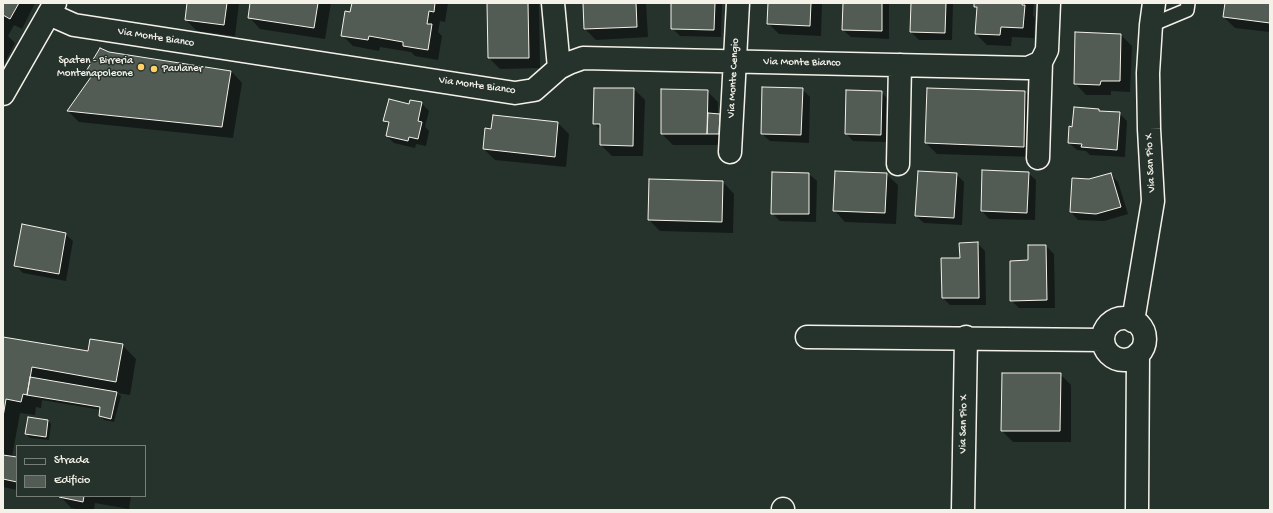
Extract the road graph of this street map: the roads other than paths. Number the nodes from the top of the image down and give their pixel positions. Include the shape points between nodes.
1 (553, 3) edge
2 (738, 3) edge
3 (1049, 3) edge
4 (1154, 3) edge
5 (1188, 3) edge
6 (52, 9) edge
7 (1151, 25) junction
8 (735, 62) junction
9 (1041, 62) junction
10 (900, 65) junction
11 (559, 68) junction
12 (3, 94) edge
13 (730, 152) dead end
14 (1038, 158) dead end
15 (898, 164) dead end
16 (1133, 321) junction
17 (807, 337) dead end
18 (966, 337) junction
19 (1103, 340) junction
20 (1138, 354) junction
21 (963, 510) edge
22 (1137, 510) edge

1 - 11 street
2 - 8 street, Via Monte Cengio
3 - 9 street via 1047,50
4 - 7 street, Via San Pio X
5 - 7 lane via 1187,10
6 - 11 street, Via Monte Bianco via 74,25 515,93 534,90
6 - 12 street
7 - 16 street, Via San Pio X via 1148,73 1154,201
8 - 10 street, Via Monte Bianco
8 - 11 street, Via Monte Bianco via 583,58
8 - 13 street, Via Monte Cengio
9 - 10 street, Via Monte Bianco via 1028,68
9 - 14 street
10 - 15 street
16 - 19 street via 1119,319 1113,322 1107,326
16 - 20 street via 1144,336 1142,349
17 - 18 street
18 - 19 street
18 - 21 street, Via San Pio X
19 - 20 street via 1108,353 1120,360 1127,360
20 - 22 street

